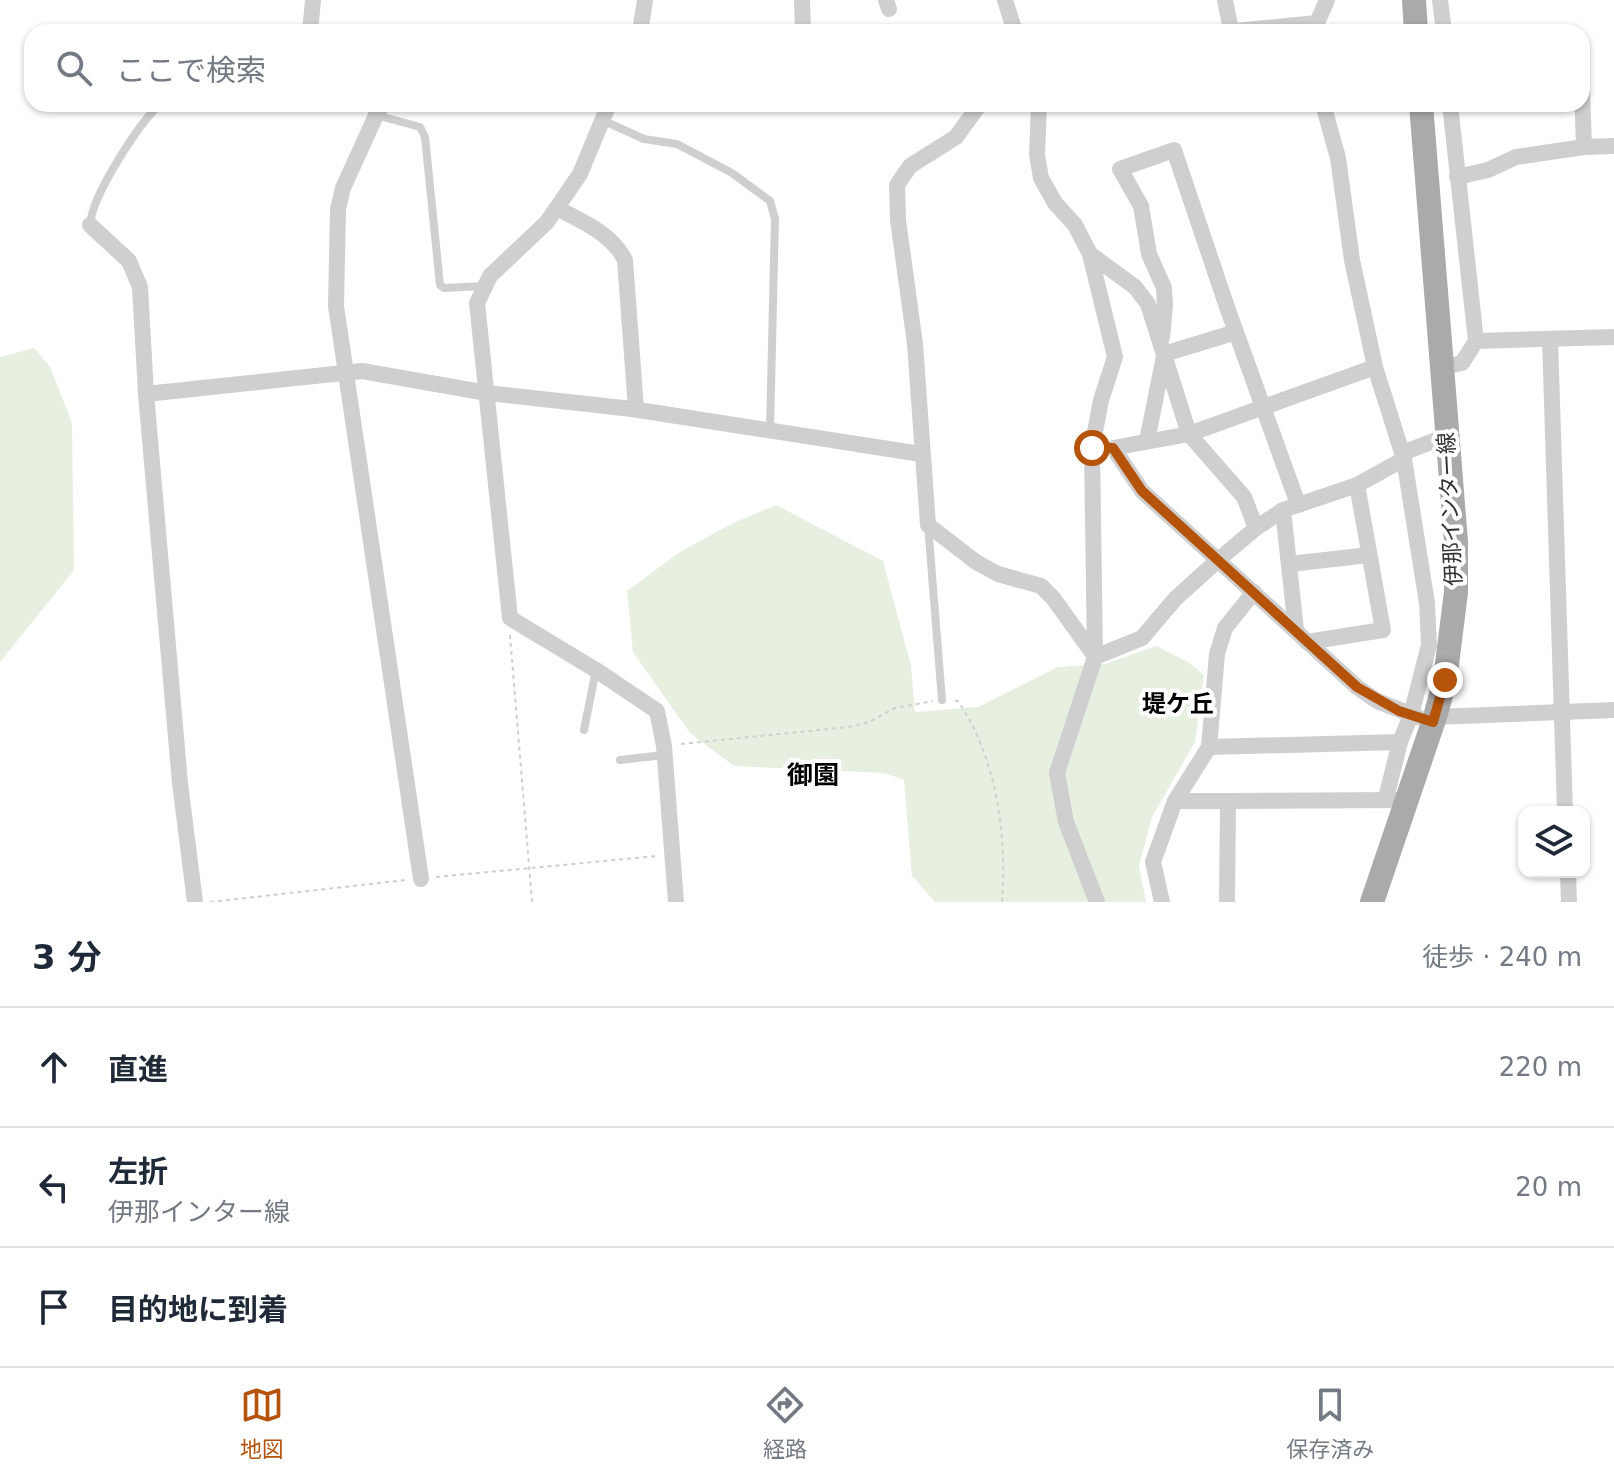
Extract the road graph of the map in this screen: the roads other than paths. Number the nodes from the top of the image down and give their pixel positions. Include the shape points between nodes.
1 (313, 0) edge
2 (645, 0) edge
3 (802, 0) edge
4 (1005, 0) edge
5 (1225, 0) edge
6 (1327, 0) edge
7 (1414, 0) edge
8 (1440, 0) edge
9 (311, 24) edge
10 (641, 24) edge
11 (803, 24) edge
12 (1012, 24) edge
13 (1227, 24) edge
14 (1318, 24) edge
15 (1416, 24) edge
16 (1443, 24) edge
17 (153, 112) edge
18 (379, 112) edge
19 (391, 112) edge
20 (606, 112) edge
21 (974, 112) edge
22 (1039, 112) edge
23 (1325, 112) edge
24 (1422, 112) edge
25 (1451, 112) edge
26 (1583, 112) edge
27 (1614, 146) edge
28 (1584, 147) junction
29 (1457, 177) junction
30 (557, 208) junction
31 (90, 225) joint
32 (1090, 254) junction
33 (485, 286) junction
34 (1236, 332) junction
35 (1614, 337) edge
36 (1550, 339) junction
37 (1476, 341) junction
38 (1163, 349) junction
39 (1375, 367) junction
40 (1440, 368) junction
41 (347, 371) junction
42 (487, 393) junction
43 (146, 394) junction
44 (1263, 408) junction
45 (636, 409) junction
46 (770, 429) junction
47 (1189, 434) junction
48 (1447, 436) junction
49 (1147, 441) junction
50 (1092, 448) junction
51 (1113, 448) junction
52 (921, 454) junction
53 (1403, 456) junction
54 (1357, 485) junction
55 (1291, 507) junction
56 (928, 525) junction
57 (1256, 528) junction
58 (1369, 555) junction
59 (1217, 561) junction
60 (1290, 564) junction
61 (1254, 592) junction
62 (1302, 636) junction
63 (1095, 657) junction
64 (596, 670) junction
65 (942, 700) road end
66 (1614, 710) edge
67 (1562, 711) junction
68 (1427, 718) junction
69 (584, 730) dead end
70 (1400, 742) junction
71 (1209, 747) junction
72 (664, 750) junction
73 (620, 760) dead end
74 (1395, 799) junction
75 (1175, 801) junction
76 (1228, 801) junction
77 (1565, 806) edge
78 (1568, 878) edge
79 (421, 879) road end
80 (195, 902) edge
81 (676, 902) edge
82 (1097, 902) edge
83 (1162, 902) edge
84 (1227, 902) edge
85 (1372, 902) edge
86 (1569, 902) edge

1 - 9 street
2 - 10 street
3 - 11 street
4 - 12 street
5 - 13 street
6 - 14 street
7 - 15 main road
8 - 16 street
17 - 31 lane via 135,133 91,210
18 - 41 street via 338,209 336,306
19 - 33 lane via 420,127 425,137 440,285
20 - 30 street via 586,161
20 - 46 lane via 644,139 677,144 732,173 770,201 775,219
21 - 52 street via 956,137 910,166 897,185
22 - 32 street via 1041,178
23 - 39 street
24 - 40 main road, 伊那インター線
25 - 29 street
26 - 28 street
27 - 28 street
28 - 29 street via 1516,157
29 - 37 street
30 - 33 street
30 - 45 street via 604,234 625,260
31 - 43 street via 129,261 140,287
32 - 38 street via 1135,287 1148,304
32 - 50 street via 1115,357
33 - 42 street via 477,303
34 - 38 street
34 - 38 street via 1174,150 1120,169 1141,206 1149,254 1164,288
34 - 44 street
35 - 36 street
36 - 37 street
36 - 67 street
37 - 40 street via 1462,363
38 - 47 street
38 - 49 street
39 - 44 street
39 - 53 street
40 - 48 main road, 伊那インター線
41 - 42 street
41 - 43 street
41 - 79 street
42 - 45 street
42 - 64 street via 510,618
43 - 80 street
44 - 47 street
44 - 55 street
45 - 46 street
46 - 52 street
47 - 49 street
47 - 57 street via 1244,497
48 - 53 street
48 - 68 main road, 伊那インター線 via 1456,592 1445,680
49 - 51 street
50 - 51 street
50 - 63 street
51 - 59 street via 1142,491
52 - 56 street
53 - 54 street
53 - 68 street via 1427,603
54 - 55 street
54 - 58 street
55 - 57 street
55 - 60 street
56 - 63 street via 998,574 1041,586
56 - 65 lane
57 - 59 street
58 - 60 street
58 - 62 street via 1383,630
59 - 61 street
59 - 63 street via 1142,638
60 - 62 street
61 - 62 street
61 - 71 street via 1225,628 1217,654
62 - 68 street via 1377,701
63 - 82 street via 1057,773 1066,822
64 - 69 lane
64 - 72 street via 657,711
66 - 67 street
67 - 68 street
67 - 77 street
68 - 70 street
68 - 74 main road, 伊那インター線
70 - 71 street
70 - 74 street
71 - 75 street
72 - 73 lane
72 - 81 street
74 - 76 street
74 - 85 main road, 伊那インター線
75 - 76 street
75 - 83 street via 1153,862
76 - 84 street
78 - 86 street

